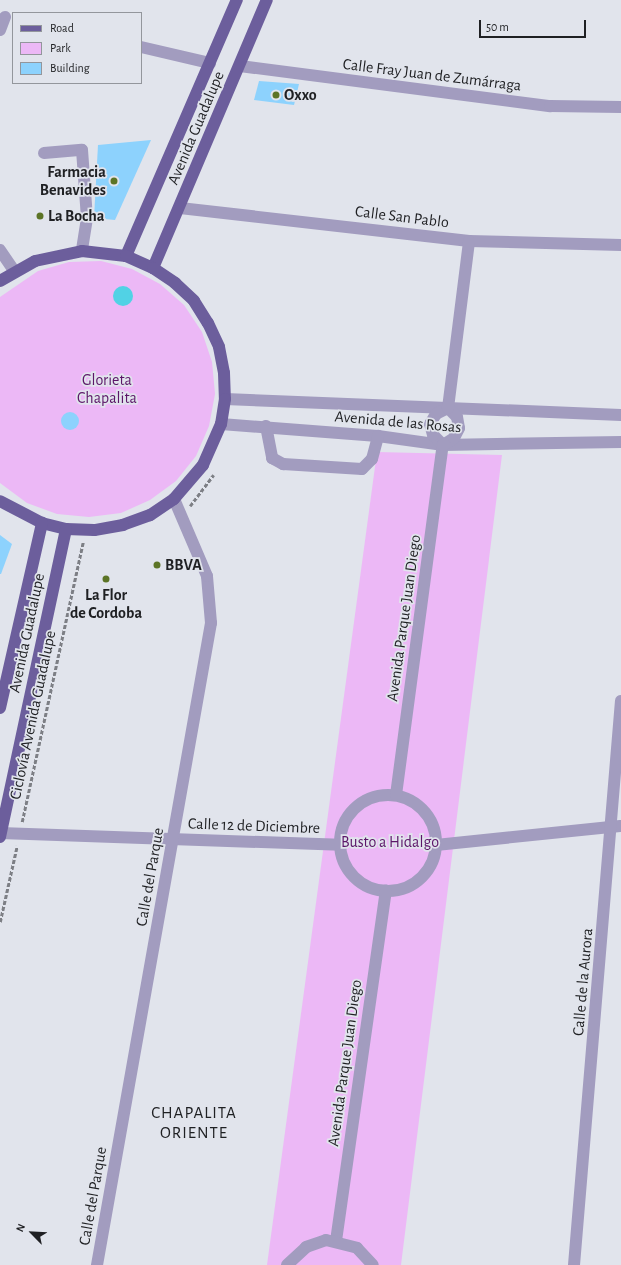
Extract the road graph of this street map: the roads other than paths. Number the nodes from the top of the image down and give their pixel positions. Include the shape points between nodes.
1 (237, 0) edge
2 (267, 0) edge
3 (6, 17) edge
4 (0, 30) edge
5 (142, 47) edge
6 (210, 63) junction
7 (240, 66) junction
8 (621, 107) edge
9 (44, 153) dead end
10 (180, 208) junction
11 (469, 241) junction
12 (621, 245) edge
13 (0, 250) edge
14 (82, 251) junction
15 (126, 256) junction
16 (153, 268) junction
17 (14, 272) junction
18 (0, 282) edge
19 (225, 399) junction
20 (448, 408) junction
21 (621, 415) edge
22 (221, 424) junction
23 (266, 426) junction
24 (378, 436) junction
25 (621, 442) edge
26 (443, 445) junction
27 (174, 499) junction
28 (0, 501) edge
29 (42, 523) junction
30 (66, 529) junction
31 (621, 701) edge
32 (0, 708) edge
33 (396, 795) junction
34 (617, 826) edge
35 (0, 835) edge
36 (173, 840) junction
37 (340, 844) junction
38 (436, 845) junction
39 (386, 891) junction
40 (336, 1241) junction
41 (97, 1265) edge
42 (288, 1265) edge
43 (373, 1265) edge
44 (574, 1265) edge

1 - 6 main road, Avenida Guadalupe
2 - 7 main road, Avenida Guadalupe
3 - 4 street
5 - 6 street
6 - 15 main road, Avenida Guadalupe
7 - 8 street, Calle Fray Juan de Zumárraga via 550,106
7 - 10 main road, Avenida Guadalupe
9 - 14 street via 82,150 87,218
10 - 11 street, Calle San Pablo
10 - 16 main road, Avenida Guadalupe
11 - 12 street, Calle San Pablo
11 - 20 street
13 - 17 street
14 - 15 main road
14 - 17 main road via 43,258
15 - 16 main road
16 - 19 main road via 184,292 208,323 223,366
17 - 18 main road
19 - 20 street, Avenida de las Rosas
19 - 22 main road
20 - 21 street, Avenida de las Rosas
20 - 26 street via 457,417 460,428 454,438
20 - 26 street via 436,414 430,424 433,435
22 - 23 street, Avenida de las Rosas
22 - 27 main road via 204,465
23 - 24 street, Avenida de las Rosas
23 - 24 street via 272,458 283,464 362,469 372,460
24 - 26 street, Avenida de las Rosas
25 - 26 street, Avenida de las Rosas
26 - 33 street, Avenida Parque Juan Diego
27 - 30 main road via 150,515 123,525 94,530
27 - 36 street, Calle del Parque via 207,576 211,623
28 - 29 main road
29 - 30 main road
29 - 32 main road, Avenida Guadalupe
30 - 35 main road, Avenida Guadalupe
31 - 34 street, Calle de la Aurora
33 - 37 street via 375,796 356,806 344,824
33 - 38 street via 422,808 433,825
34 - 38 street
34 - 44 street, Calle de la Aurora
35 - 36 street, Calle 12 de Diciembre
36 - 37 street, Calle 12 de Diciembre
36 - 41 street, Calle del Parque
37 - 39 street via 345,864 358,880
38 - 39 street via 424,874 407,887
39 - 40 street, Avenida Parque Juan Diego
40 - 42 street via 306,1246
40 - 43 street via 357,1248

